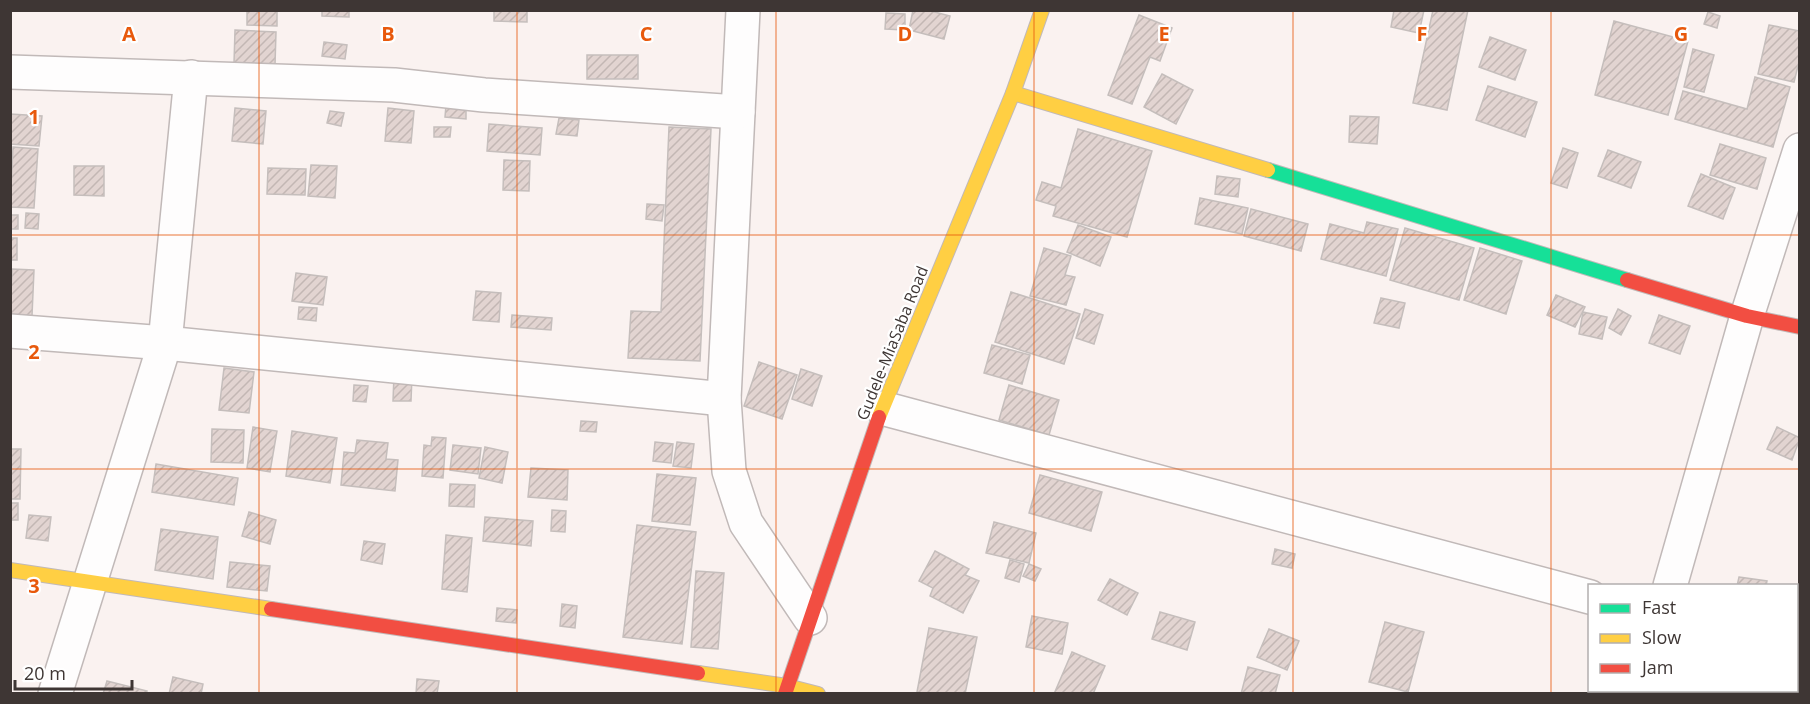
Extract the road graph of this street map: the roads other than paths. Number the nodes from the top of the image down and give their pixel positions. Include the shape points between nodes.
1 (743, 10) edge
2 (1042, 10) edge
3 (10, 72) edge
4 (191, 77) junction
5 (1013, 93) junction
6 (738, 112) junction
7 (1800, 150) edge
8 (1747, 315) junction
9 (1800, 327) edge
10 (10, 331) edge
11 (165, 343) junction
12 (724, 399) junction
13 (882, 408) junction
14 (10, 570) edge
15 (89, 581) junction
16 (1670, 584) edge
17 (1588, 596) edge
18 (810, 618) junction
19 (786, 690) edge
20 (55, 693) edge
21 (818, 693) edge

1 - 6 street
2 - 5 street, Gudele-MiaSaba Road
3 - 4 street
4 - 6 street via 394,85
4 - 11 street
5 - 8 street
5 - 13 street, Gudele-MiaSaba Road
6 - 12 street
7 - 8 street
8 - 9 street
8 - 16 street
10 - 11 street
11 - 12 street
11 - 15 street
12 - 18 street via 729,471 746,523
13 - 17 street
13 - 18 street, Gudele-MiaSaba Road
14 - 15 street
15 - 19 street
15 - 20 street
18 - 19 street, Gudele-MiaSaba Road
19 - 21 street

